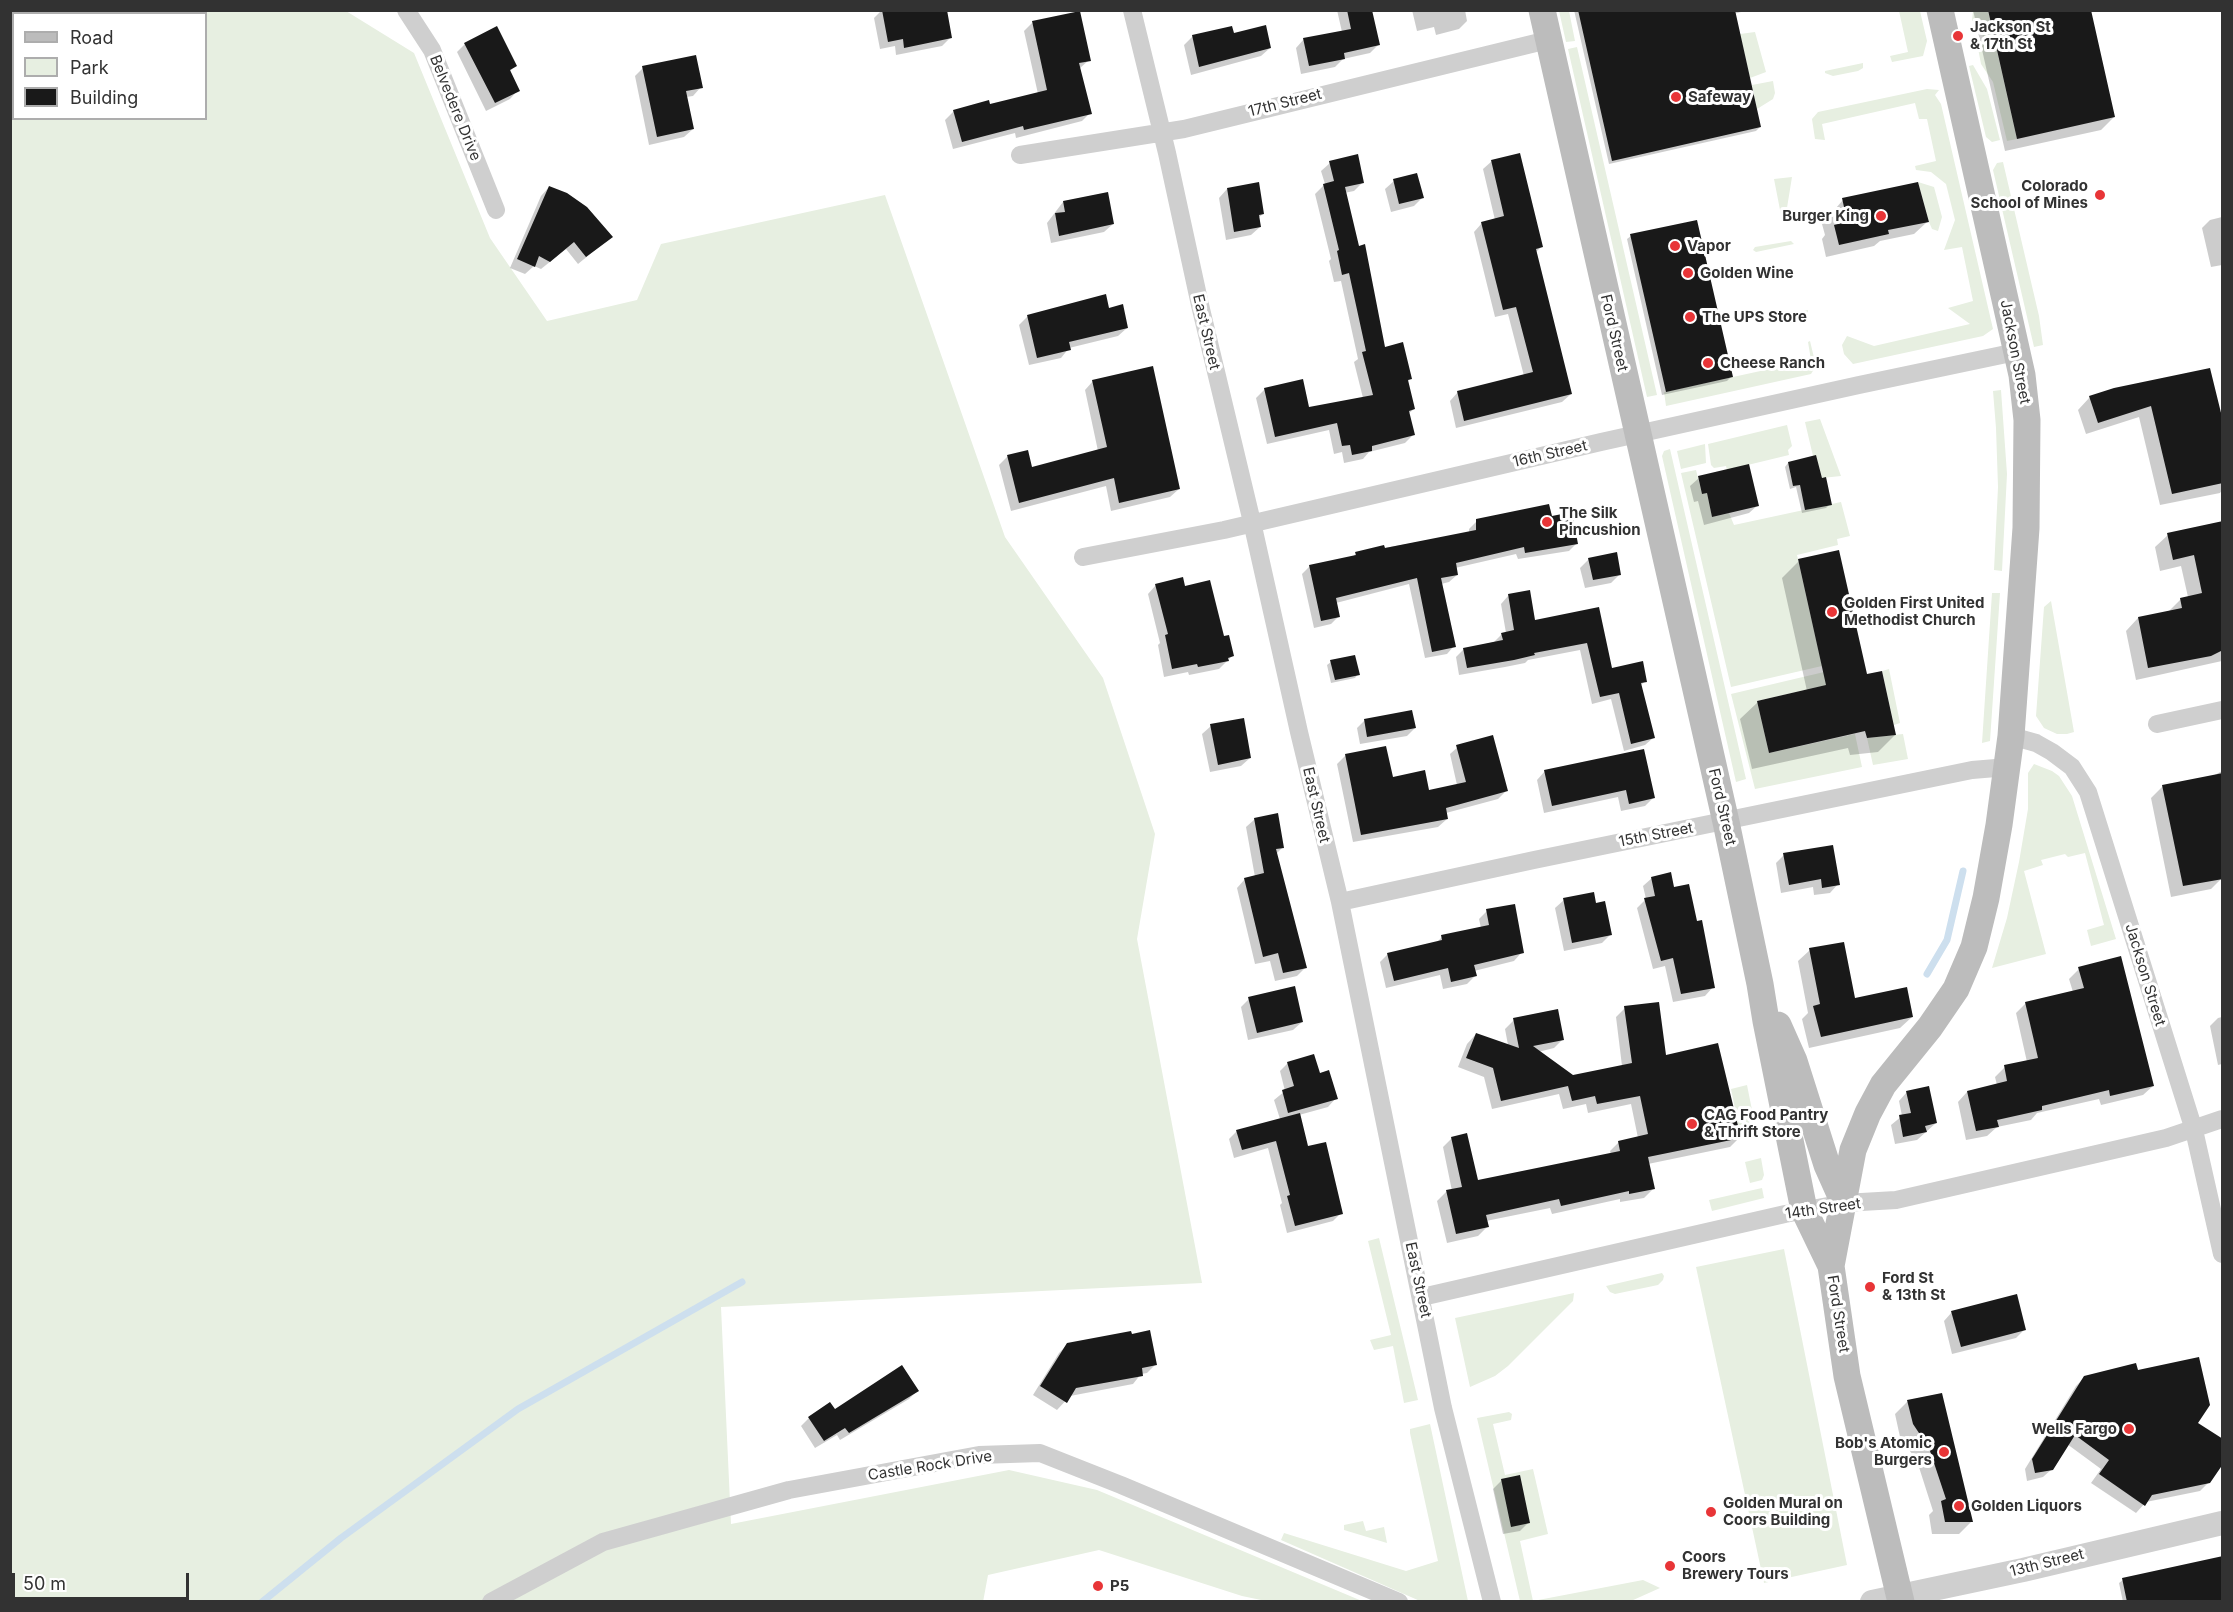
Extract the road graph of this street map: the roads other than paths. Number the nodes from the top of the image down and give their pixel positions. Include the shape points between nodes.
1 (406, 10) edge
2 (1132, 10) edge
3 (1542, 10) edge
4 (1940, 10) edge
5 (1548, 40) junction
6 (1162, 132) junction
7 (1020, 155) dead end
8 (496, 210) dead end
9 (2016, 352) junction
10 (1638, 435) junction
11 (1252, 522) junction
12 (1083, 557) dead end
13 (2223, 710) edge
14 (2157, 723) dead end
15 (2012, 736) junction
16 (2007, 767) junction
17 (1726, 822) junction
18 (1340, 902) junction
19 (1760, 984) junction
20 (2223, 1119) edge
21 (2194, 1130) junction
22 (1844, 1203) junction
23 (1804, 1210) junction
24 (2223, 1254) edge
25 (1831, 1266) junction
26 (1422, 1297) junction
27 (2223, 1523) edge
28 (1900, 1599) edge
29 (491, 1602) edge
30 (1399, 1602) edge
31 (1492, 1602) edge
32 (1872, 1602) edge

1 - 8 street, Belvedere Drive via 432,50
2 - 6 street, East Street
3 - 5 main road, Ford Street
4 - 9 main road, Jackson Street
5 - 6 street, 17th Street
5 - 10 main road, Ford Street
6 - 7 street, 17th Street
6 - 11 street, East Street
9 - 10 street, 16th Street
9 - 15 main road, Jackson Street via 2022,375 2028,456 2024,582
10 - 11 street, 16th Street
10 - 17 main road, Ford Street
11 - 12 street, 16th Street
11 - 18 street, East Street
13 - 14 street
15 - 16 main road, Jackson Street
15 - 21 street, Jackson Street via 2052,752 2072,767 2088,792
16 - 17 street, 15th Street via 1963,772
16 - 22 main road, Jackson Street via 1974,947 1956,989 1883,1085 1868,1113 1853,1150
17 - 18 street, 15th Street
17 - 19 main road, Ford Street
18 - 26 street, East Street
19 - 22 main road via 1794,1061 1827,1165
19 - 23 main road, Ford Street
20 - 21 street, 14th Street
21 - 22 street, 14th Street via 1896,1200
21 - 24 street, Jackson Street
22 - 23 street, 14th Street
22 - 25 main road, Jackson Street
23 - 25 main road, Ford Street
23 - 26 street, 14th Street
25 - 28 main road, Ford Street via 1847,1376
26 - 31 street, East Street via 1443,1408
27 - 28 street, 13th Street
28 - 32 street, 13th Street
29 - 30 street, Castle Rock Drive via 603,1542 789,1490 979,1455 1040,1453

